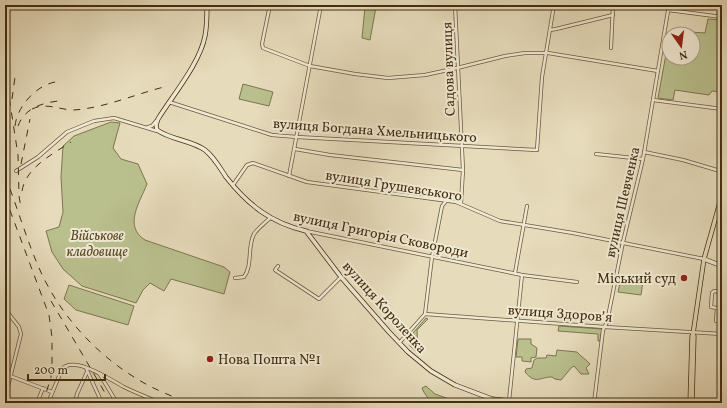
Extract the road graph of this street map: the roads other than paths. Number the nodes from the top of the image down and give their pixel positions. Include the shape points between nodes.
1 (207, 5) edge
2 (270, 5) edge
3 (321, 5) edge
4 (455, 5) edge
5 (554, 5) edge
6 (613, 5) edge
7 (669, 5) edge
8 (668, 10) junction
9 (613, 15) junction
10 (722, 17) edge
11 (550, 30) junction
12 (611, 48) dead end
13 (545, 53) junction
14 (310, 66) junction
15 (457, 68) junction
16 (658, 71) junction
17 (653, 100) junction
18 (168, 102) junction
19 (722, 109) edge
20 (158, 119) junction
21 (145, 127) junction
22 (160, 132) junction
23 (297, 137) junction
24 (461, 146) junction
25 (295, 149) junction
26 (644, 152) junction
27 (596, 154) dead end
28 (642, 159) junction
29 (463, 170) junction
30 (16, 171) dead end
31 (720, 171) dead end
32 (289, 176) junction
33 (233, 185) junction
34 (722, 195) edge
35 (447, 201) junction
36 (461, 203) junction
37 (527, 206) dead end
38 (270, 218) junction
39 (523, 225) junction
40 (306, 231) junction
41 (622, 242) junction
42 (432, 257) junction
43 (704, 259) junction
44 (278, 266) dead end
45 (722, 266) edge
46 (515, 273) junction
47 (522, 275) junction
48 (341, 277) junction
49 (235, 278) dead end
50 (577, 282) dead end
51 (722, 292) edge
52 (5, 309) edge
53 (425, 314) junction
54 (517, 320) junction
55 (722, 322) edge
56 (605, 327) junction
57 (693, 333) junction
58 (722, 334) edge
59 (400, 342) junction
60 (86, 368) junction
61 (88, 372) junction
62 (99, 373) junction
63 (5, 374) edge
64 (11, 377) junction
65 (43, 388) junction
66 (52, 392) junction
67 (5, 398) edge
68 (509, 402) junction
69 (36, 403) edge
70 (48, 403) edge
71 (75, 403) edge
72 (102, 403) edge
73 (117, 403) edge
74 (161, 403) edge
75 (527, 403) edge
76 (594, 403) edge
77 (691, 403) edge

1 - 18 main road via 206,35 200,53
2 - 14 street via 262,47
3 - 14 street
4 - 15 street, Садова вулиця
5 - 11 street
6 - 9 street
7 - 8 street, вулиця Шевченка
8 - 10 street
8 - 16 street, вулиця Шевченка
9 - 11 street
9 - 12 street
11 - 13 street
13 - 15 street via 505,56
13 - 16 street
13 - 24 street, вулиця Богдана Хмельницького via 537,150
14 - 15 street via 388,78 425,75
14 - 23 street
15 - 24 street, Садова вулиця
16 - 17 street, вулиця Шевченка
17 - 19 street
17 - 26 street, вулиця Шевченка
18 - 20 main road
18 - 23 street, вулиця Богдана Хмельницького via 272,135
20 - 21 street via 152,126
20 - 22 main road via 156,126
21 - 22 street, вулиця Григорія Сковороди
21 - 30 street, вулиця Григорія Сковороди via 114,118 94,121 67,132 38,157
22 - 33 main road, вулиця Григорія Сковороди via 206,151
23 - 24 street, вулиця Богдана Хмельницького
23 - 25 street
24 - 29 street, Садова вулиця
25 - 29 street via 330,156
25 - 32 street
26 - 28 street, вулиця Шевченка
26 - 31 street
27 - 28 street
28 - 41 street, вулиця Шевченка
29 - 36 street, Садова вулиця
32 - 33 street, вулиця Грушевського via 253,163 247,165
32 - 35 street, вулиця Грушевського via 306,182
33 - 38 main road, вулиця Григорія Сковороди
34 - 43 main road
35 - 36 street, вулиця Грушевського
35 - 42 street via 442,206
36 - 39 street, вулиця Грушевського via 500,221
37 - 39 street
38 - 40 main road, вулиця Григорія Сковороди via 291,228
38 - 49 street via 254,233 246,275
39 - 41 street, вулиця Грушевського
39 - 46 street
40 - 42 street, вулиця Григорія Сковороди
40 - 48 main road, вулиця Короленка
41 - 43 street, вулиця Грушевського
41 - 56 street, вулиця Шевченка
42 - 46 street, вулиця Григорія Сковороди
42 - 53 street
43 - 45 main road
43 - 57 main road
44 - 48 street via 275,270 319,299
46 - 47 street, вулиця Григорія Сковороди
47 - 50 street, вулиця Григорія Сковороди
47 - 54 street
48 - 59 main road, вулиця Короленка
51 - 55 street via 712,293 710,307 717,308 716,321
52 - 64 street via 19,327 21,334
53 - 54 street, вулиця Здоровʼя
53 - 59 street
54 - 56 street, вулиця Здоровʼя
54 - 68 street
56 - 57 street, вулиця Здоровʼя
56 - 76 street, вулиця Шевченка
57 - 58 street, вулиця Здоровʼя
57 - 77 main road
59 - 68 main road, вулиця Короленка via 408,352 445,380 478,395
60 - 61 street
60 - 62 street
60 - 66 street via 65,365
61 - 71 street
61 - 72 street
62 - 73 street
62 - 74 street
63 - 64 street
64 - 65 street
64 - 67 street
65 - 66 street
65 - 69 street
66 - 70 street
68 - 75 main road, вулиця Короленка

